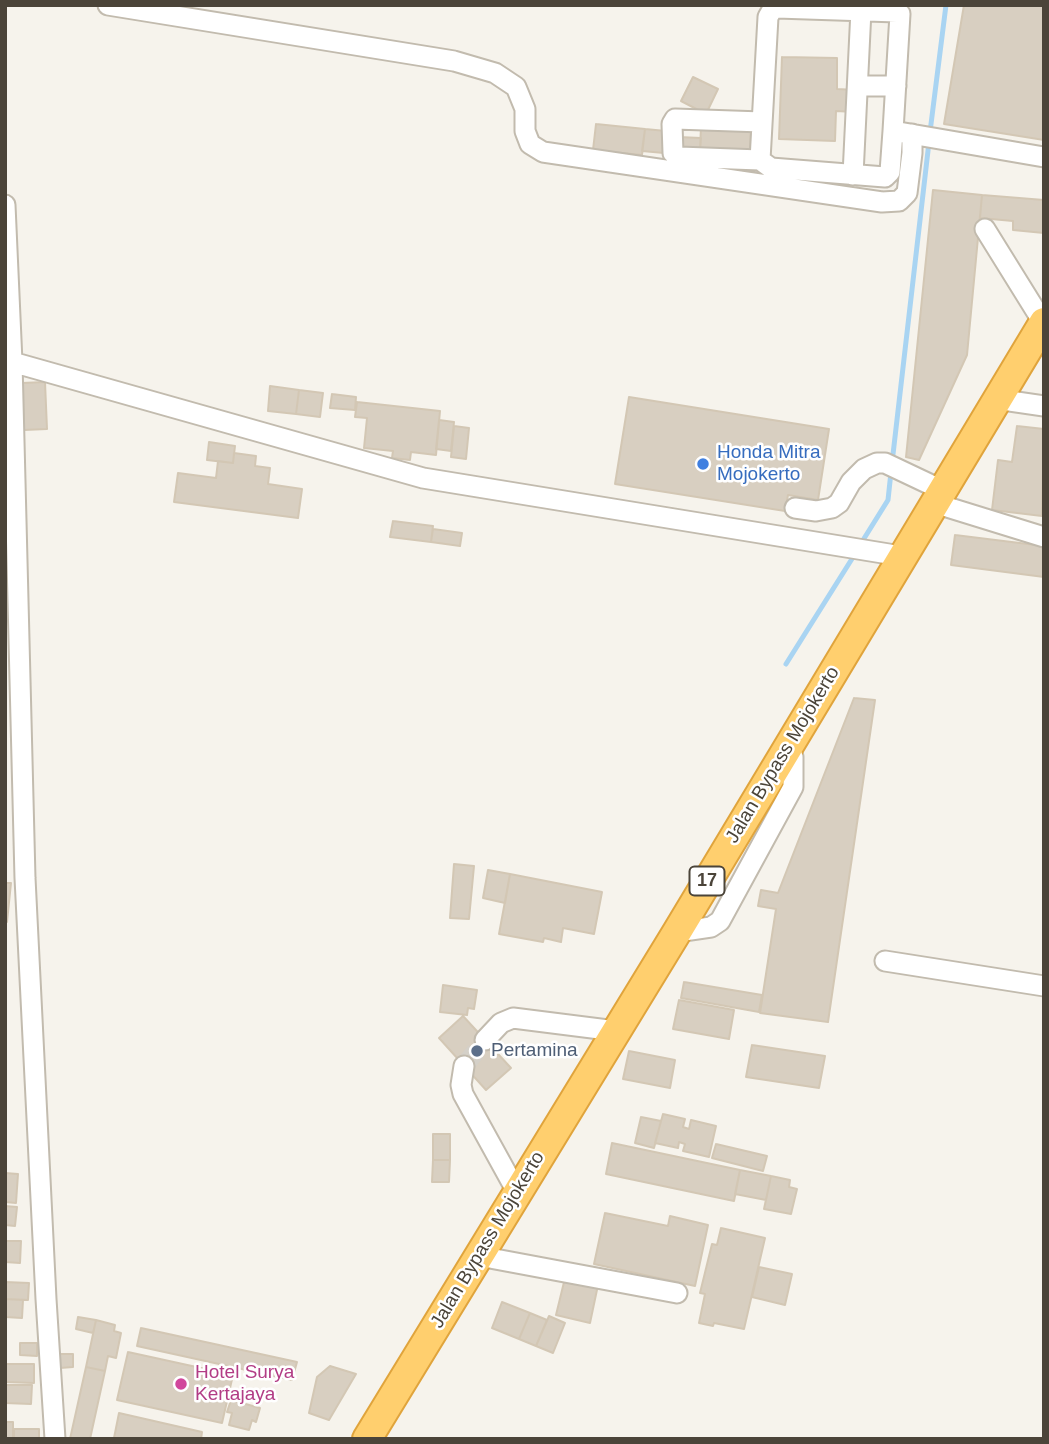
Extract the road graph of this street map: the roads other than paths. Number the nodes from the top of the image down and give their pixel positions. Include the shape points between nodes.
1 (108, 5) edge
2 (861, 10) junction
3 (858, 86) junction
4 (897, 86) junction
5 (762, 122) junction
6 (908, 134) junction
7 (1044, 157) edge
8 (760, 160) junction
9 (853, 174) junction
10 (5, 205) edge
11 (985, 229) dead end
12 (1043, 323) edge
13 (12, 362) junction
14 (996, 399) junction
15 (1044, 406) edge
16 (938, 496) junction
17 (794, 508) dead end
18 (1044, 537) edge
19 (901, 556) junction
20 (15, 877) edge
21 (885, 961) dead end
22 (1044, 986) edge
23 (616, 1031) junction
24 (485, 1040) tunnel mouth
25 (464, 1066) tunnel mouth
26 (517, 1192) junction
27 (479, 1256) junction
28 (677, 1293) dead end
29 (55, 1439) edge
30 (367, 1439) edge

1 - 6 street via 454,61 495,73 516,87 530,144 543,152 882,202 899,201 907,193
2 - 3 street
2 - 4 street via 900,14
2 - 5 street via 777,8 769,13
3 - 4 street
3 - 9 street
4 - 6 street
5 - 8 street
5 - 8 street via 675,119 672,124 675,156
6 - 7 street
6 - 9 street via 890,175
8 - 9 street via 771,168
10 - 13 street
11 - 12 street
12 - 14 highway, Jalan Bypass Mojokerto / 17
13 - 19 street via 423,478
13 - 20 street
14 - 15 street
14 - 16 highway, Jalan Bypass Mojokerto / 17
16 - 17 street via 904,471 877,463 863,468 832,508
16 - 18 street
16 - 19 highway, Jalan Bypass Mojokerto / 17
19 - 23 highway, Jalan Bypass Mojokerto / 17
20 - 29 street
21 - 22 street
23 - 24 street via 513,1018
23 - 26 highway, Jalan Bypass Mojokerto / 17
25 - 26 street via 463,1094
26 - 27 highway, Jalan Bypass Mojokerto / 17
27 - 28 street
27 - 30 highway, Jalan Bypass Mojokerto / 17

